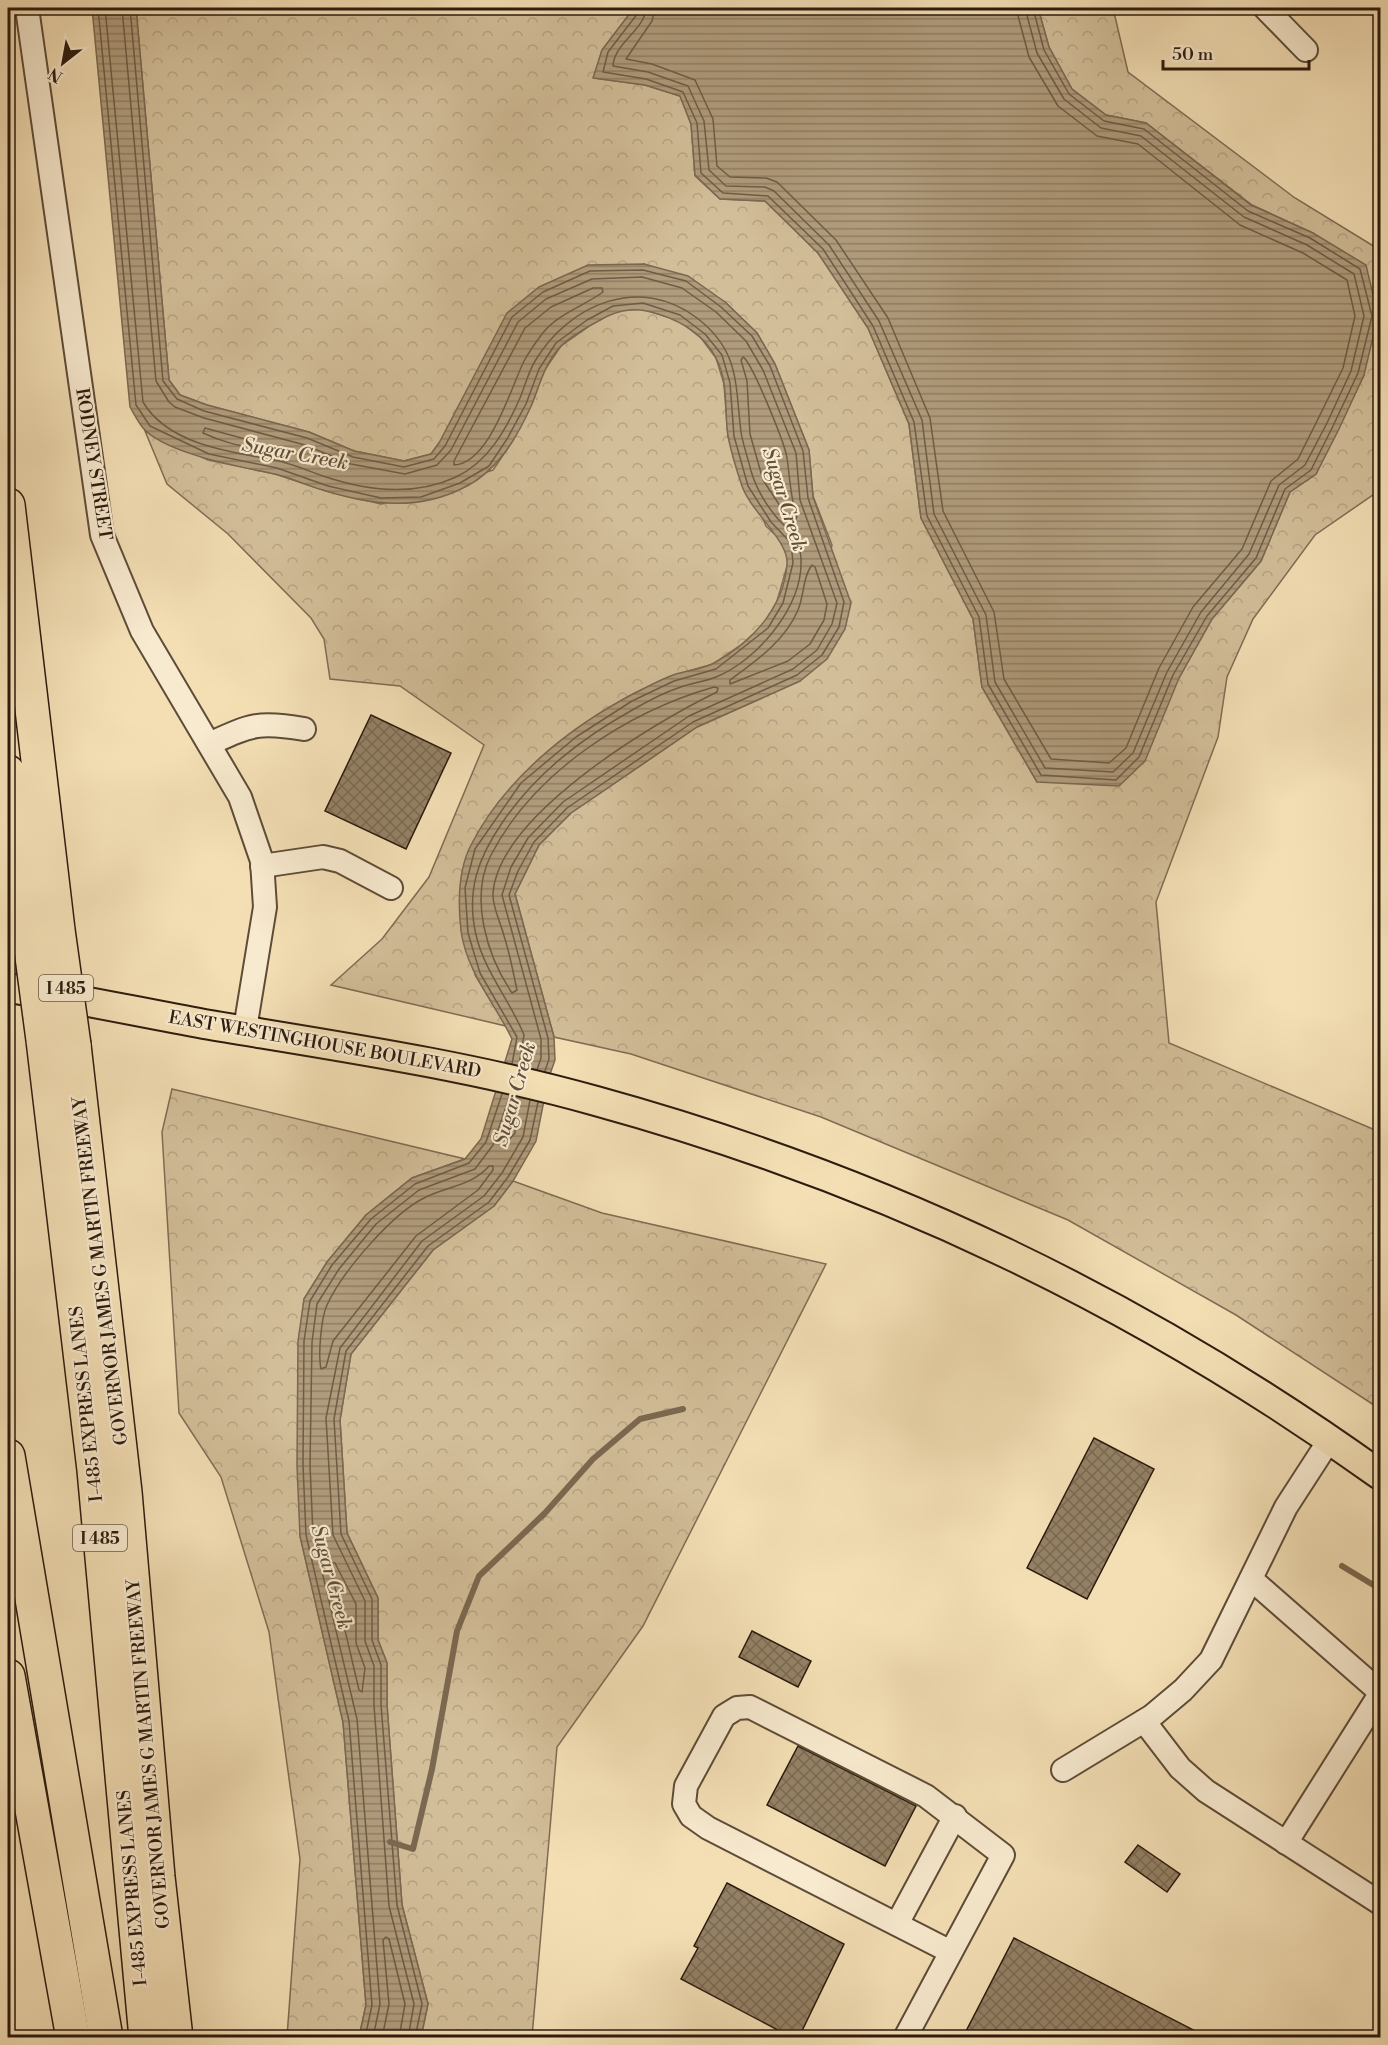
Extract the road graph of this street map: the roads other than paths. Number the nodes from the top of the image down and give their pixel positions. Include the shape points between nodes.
1 (27, 8) edge
2 (1265, 8) edge
3 (1306, 50) dead end
4 (8, 505) edge
5 (304, 729) dead end
6 (209, 744) junction
7 (8, 772) edge
8 (262, 866) junction
9 (391, 888) dead end
10 (43, 928) junction
11 (8, 988) edge
12 (245, 1029) junction
13 (58, 1042) junction
14 (1330, 1439) junction
15 (8, 1456) edge
16 (8, 1466) edge
17 (1380, 1476) edge
18 (1251, 1579) junction
19 (8, 1676) edge
20 (1380, 1693) edge
21 (1144, 1721) junction
22 (1063, 1770) dead end
23 (30, 1799) junction
24 (955, 1816) junction
25 (1286, 1843) junction
26 (1380, 1903) edge
27 (897, 1924) junction
28 (951, 1952) junction
29 (73, 2037) edge
30 (106, 2037) edge
31 (146, 2037) edge
32 (176, 2037) edge
33 (905, 2037) edge

1 - 6 street, RODNEY STREET via 102,535 142,631
2 - 3 street
4 - 10 highway, GOVERNOR JAMES G MARTIN FREEWAY / I 485
5 - 6 street via 269,723 245,728
6 - 8 street, RODNEY STREET via 240,797
7 - 10 highway, I 485
8 - 9 street via 323,857 340,861
8 - 12 street, RODNEY STREET via 265,907
10 - 13 highway, GOVERNOR JAMES G MARTIN FREEWAY / I 485, bridge
11 - 12 main road, EAST WESTINGHOUSE BOULEVARD
12 - 14 main road, EAST WESTINGHOUSE BOULEVARD via 449,1066 550,1089 679,1125 880,1195 1099,1298 1215,1365
13 - 31 highway, I-485 EXPRESS LANES / I 485
13 - 32 highway, GOVERNOR JAMES G MARTIN FREEWAY / I 485 via 125,1492 158,1877
14 - 17 main road, EAST WESTINGHOUSE BOULEVARD
14 - 18 street via 1286,1507
15 - 30 highway
16 - 23 highway
18 - 20 street
18 - 21 street via 1211,1660 1183,1690
19 - 23 highway
20 - 25 street
21 - 22 street
21 - 25 street via 1180,1768 1206,1791
23 - 29 highway
24 - 27 street
24 - 27 street via 926,1796 750,1707 737,1708 724,1716 686,1786 684,1804 691,1816 708,1828
24 - 28 street via 1003,1855
25 - 26 street
27 - 28 street
28 - 33 street

